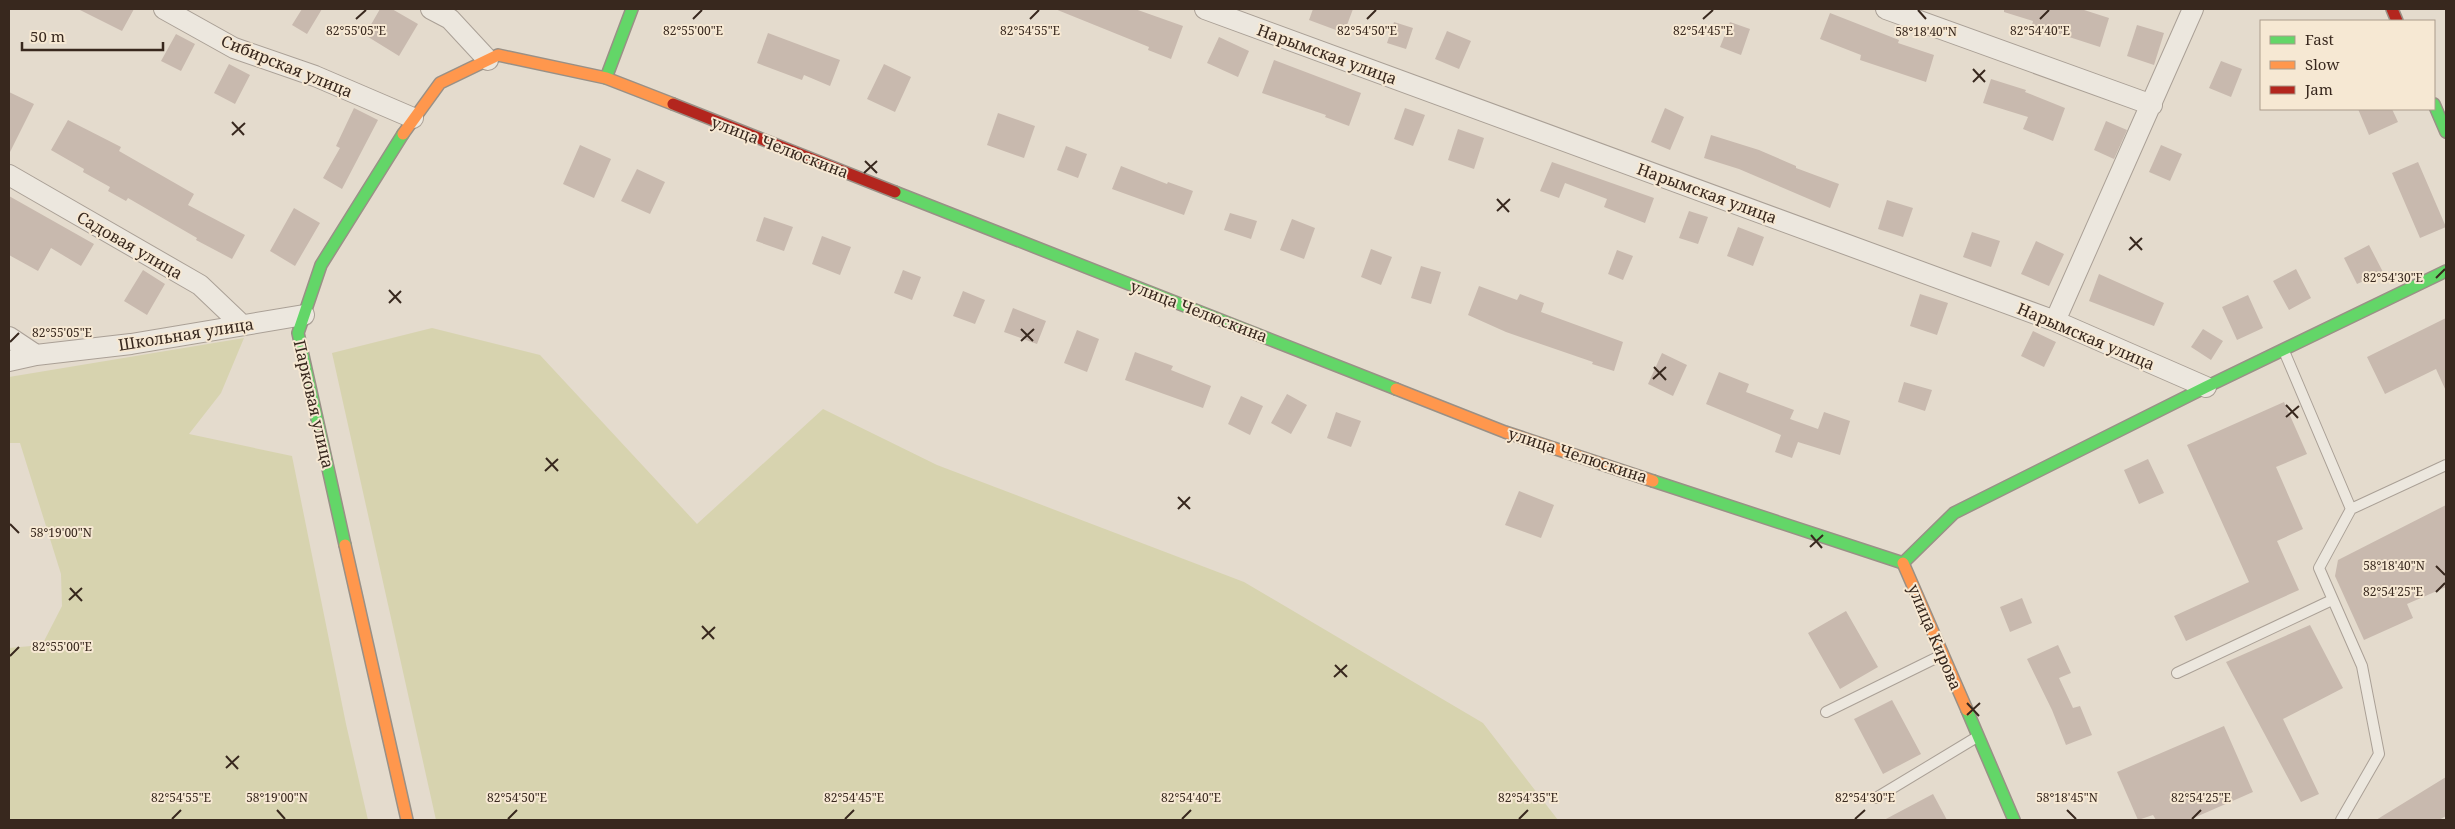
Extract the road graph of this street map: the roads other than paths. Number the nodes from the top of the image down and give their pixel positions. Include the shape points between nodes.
1 (164, 9) edge
2 (431, 9) edge
3 (632, 9) edge
4 (1205, 9) edge
5 (1886, 9) edge
6 (2193, 9) edge
7 (493, 57) junction
8 (606, 78) junction
9 (2152, 105) junction
10 (2435, 106) edge
11 (413, 118) junction
12 (2446, 132) edge
13 (9, 175) edge
14 (2446, 271) edge
15 (304, 315) junction
16 (2055, 321) junction
17 (242, 325) junction
18 (9, 337) edge
19 (2284, 351) junction
20 (36, 356) junction
21 (9, 361) edge
22 (2206, 387) junction
23 (2446, 465) edge
24 (2351, 509) junction
25 (1904, 563) junction
26 (2332, 600) junction
27 (1943, 655) junction
28 (2177, 673) dead end
29 (1826, 712) dead end
30 (1978, 737) junction
31 (1876, 798) dead end
32 (407, 820) edge
33 (2014, 820) edge
34 (2341, 820) edge

1 - 11 street, Сибирская улица via 234,48 314,76
2 - 7 street via 450,19
3 - 8 street
4 - 16 street, Нарымская улица
5 - 9 street
6 - 9 street
7 - 8 street, улица Челюскина
7 - 11 street, Парковая улица via 440,84
8 - 25 street, улица Челюскина via 1504,432
9 - 16 street
10 - 12 street
11 - 15 street, Парковая улица via 321,266
13 - 17 street, Садовая улица via 200,285
14 - 19 street
15 - 17 street, Школьная улица
15 - 32 street, Парковая улица via 298,333
16 - 22 street, Нарымская улица
17 - 20 street, Школьная улица
18 - 20 street
19 - 22 street
19 - 24 lane
20 - 21 street, Школьная улица
22 - 25 street via 1954,513
23 - 24 lane
24 - 26 lane via 2319,568
25 - 27 street, улица Кирова
26 - 28 lane
26 - 34 lane via 2362,666 2379,754
27 - 29 lane
27 - 30 street, улица Кирова
30 - 31 lane
30 - 33 street, улица Кирова

